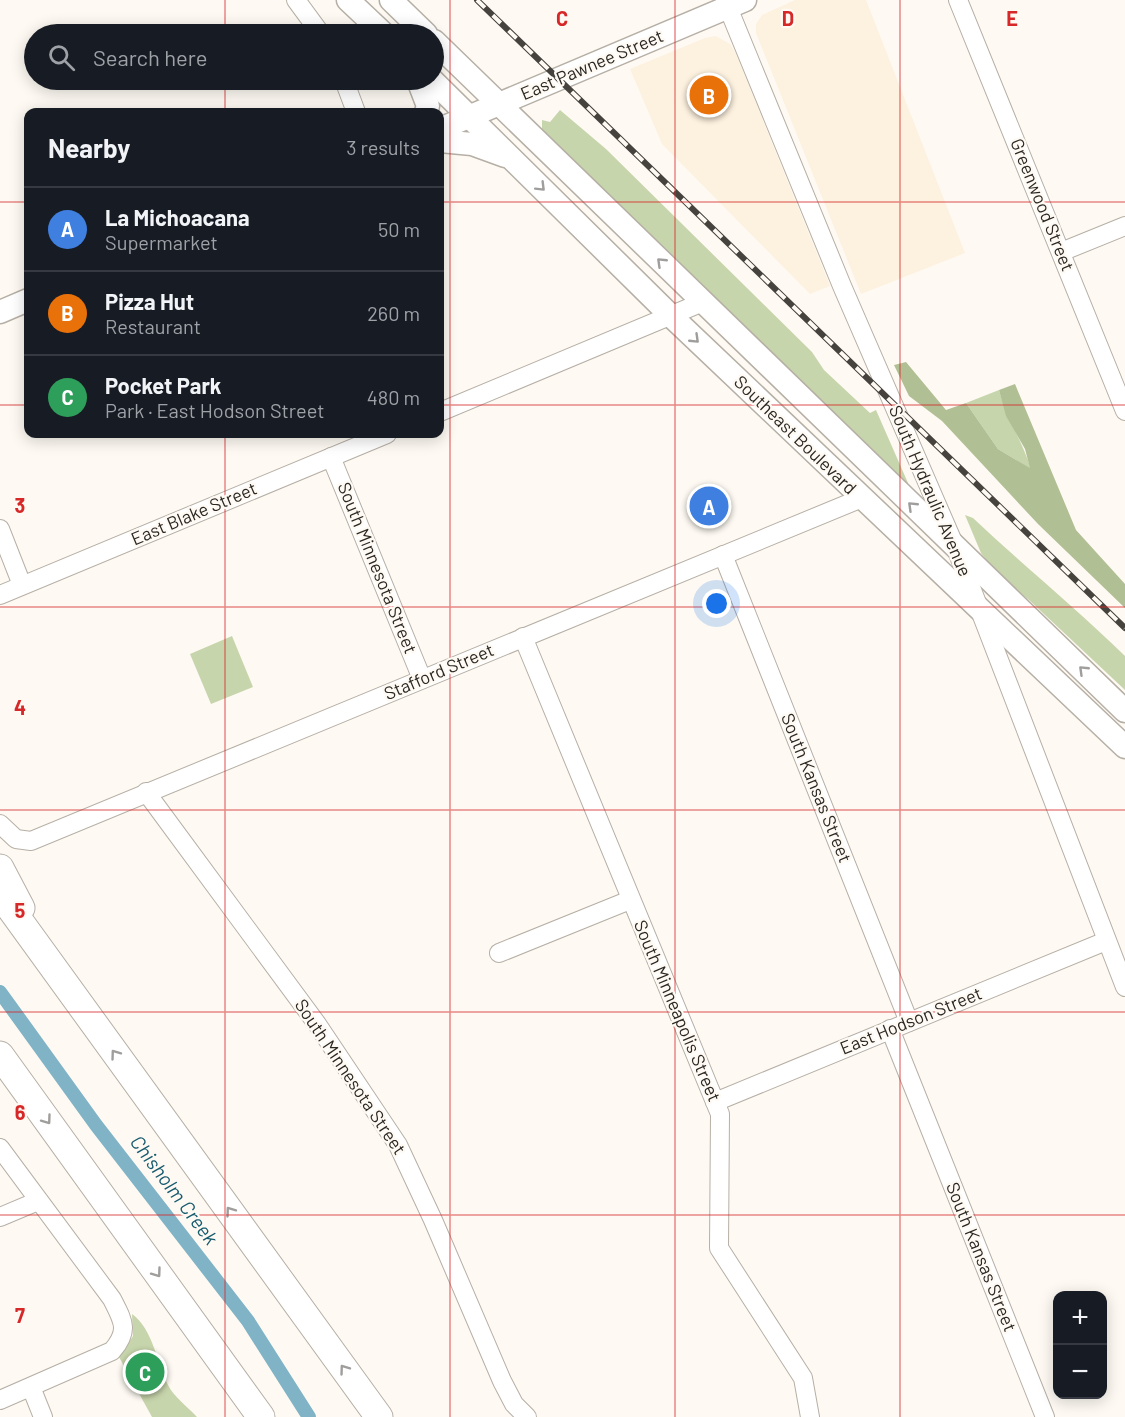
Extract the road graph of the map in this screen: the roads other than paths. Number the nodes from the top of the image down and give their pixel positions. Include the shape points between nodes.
1 (296, 0) edge
2 (348, 0) edge
3 (391, 0) edge
4 (958, 0) edge
5 (733, 2) edge
6 (314, 24) edge
7 (373, 24) edge
8 (416, 24) edge
9 (444, 51) edge
10 (348, 90) edge
11 (422, 90) edge
12 (443, 90) edge
13 (498, 105) junction
14 (354, 108) edge
15 (427, 108) edge
16 (471, 117) junction
17 (444, 127) edge
18 (444, 141) edge
19 (513, 159) junction
20 (1125, 226) edge
21 (1061, 252) junction
22 (24, 302) edge
23 (703, 302) junction
24 (0, 312) edge
25 (670, 315) junction
26 (444, 410) edge
27 (1125, 411) edge
28 (377, 438) edge
29 (332, 457) junction
30 (862, 498) junction
31 (0, 529) edge
32 (957, 551) junction
33 (723, 555) junction
34 (22, 585) junction
35 (0, 595) edge
36 (980, 611) junction
37 (523, 637) junction
38 (422, 679) junction
39 (1125, 711) edge
40 (1125, 747) edge
41 (146, 792) junction
42 (0, 824) edge
43 (0, 868) edge
44 (0, 894) edge
45 (630, 900) junction
46 (1106, 941) junction
47 (39, 951) junction
48 (499, 953) dead end
49 (1125, 987) edge
50 (909, 1022) junction
51 (890, 1029) junction
52 (0, 1055) edge
53 (715, 1102) junction
54 (0, 1148) edge
55 (38, 1201) junction
56 (0, 1217) edge
57 (31, 1387) junction
58 (0, 1400) edge
59 (43, 1417) edge
60 (261, 1417) edge
61 (379, 1417) edge
62 (527, 1417) edge
63 (810, 1417) edge
64 (1045, 1417) edge

1 - 6 street
2 - 7 main road
3 - 8 main road
4 - 21 street, Greenwood Street
5 - 13 main road, East Pawnee Street
5 - 32 street, South Hydraulic Avenue via 840,283
9 - 13 main road, Southeast Boulevard
10 - 14 street
11 - 15 main road
12 - 16 main road, Southeast Boulevard
13 - 16 main road, East Pawnee Street
23 -> 13 main road, Southeast Boulevard
16 - 17 main road, East Pawnee Street
16 - 19 main road, Southeast Boulevard
18 - 19 main road via 472,144
19 -> 25 main road, Southeast Boulevard
20 - 21 street
21 - 27 street, Greenwood Street
22 - 24 main road
23 - 25 street
32 -> 23 main road, Southeast Boulevard
25 - 26 street
25 -> 30 main road, Southeast Boulevard
28 - 29 street, East Blake Street
29 - 34 street, East Blake Street
29 - 38 street, South Minnesota Street
30 - 33 street, Stafford Street
30 - 36 main road, Southeast Boulevard
31 - 34 street
32 - 36 street, South Hydraulic Avenue
39 -> 32 main road, Southeast Boulevard
33 - 37 street, Stafford Street
33 - 50 street, South Kansas Street
34 - 35 street, East Blake Street
36 - 40 main road, Southeast Boulevard
36 - 46 street, South Hydraulic Avenue
37 - 38 street, Stafford Street
37 - 45 street, South Minneapolis Street
38 - 41 street, Stafford Street
41 - 42 street, Stafford Street via 31,841 16,839
41 - 62 street, South Minnesota Street via 316,1024 398,1145 502,1381 514,1404
43 - 47 highway
44 - 47 highway
45 - 48 street
45 - 53 street, South Minneapolis Street
46 - 49 street, South Hydraulic Avenue
46 - 50 street, East Hodson Street
61 -> 47 highway
50 - 51 street, East Hodson Street
51 - 53 street, East Hodson Street
51 - 64 street, South Kansas Street
52 -> 60 highway
53 - 63 street, South Minneapolis Street via 721,1127 719,1248 803,1377
54 - 55 street
55 - 56 street
55 - 57 street via 112,1299 124,1323 122,1340 112,1351
57 - 58 street
57 - 59 street

